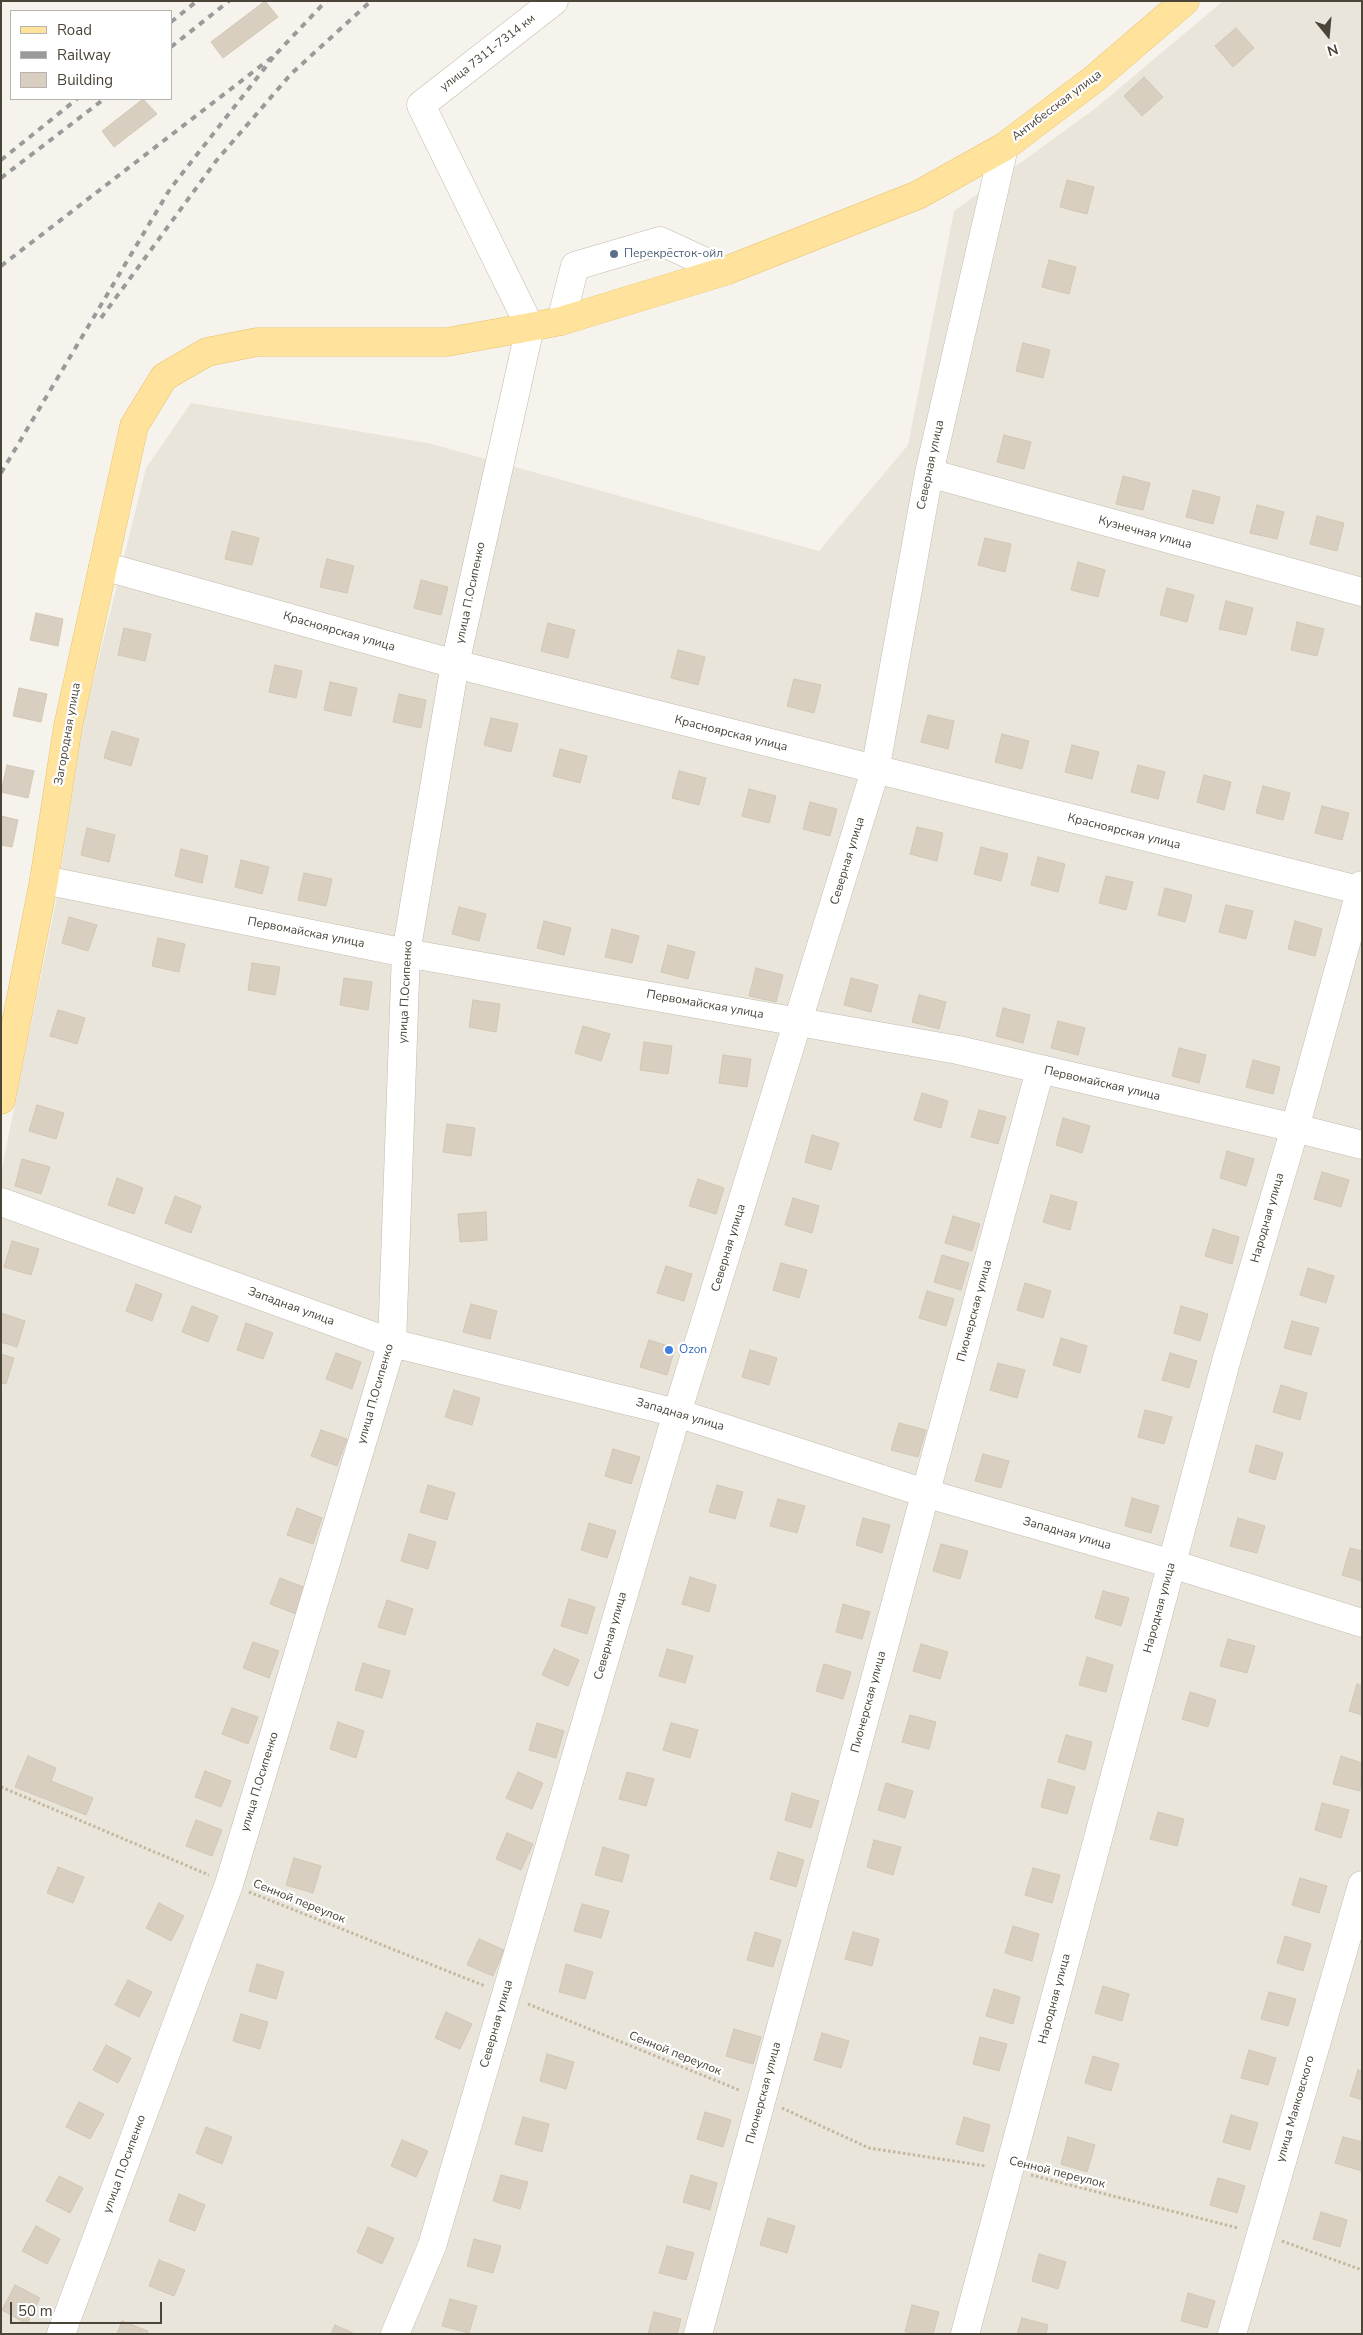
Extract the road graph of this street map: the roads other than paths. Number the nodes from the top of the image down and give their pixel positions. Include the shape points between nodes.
1 (554, 1) edge
2 (1185, 1) edge
3 (1004, 147) junction
4 (725, 270) junction
5 (560, 321) junction
6 (530, 328) junction
7 (164, 377) joint
8 (928, 473) junction
9 (103, 566) junction
10 (1362, 592) edge
11 (455, 664) junction
12 (875, 770) junction
13 (44, 880) junction
14 (1361, 889) edge
15 (406, 953) junction
16 (799, 1022) junction
17 (1040, 1070) junction
18 (1, 1100) edge
19 (1295, 1128) junction
20 (1362, 1145) edge
21 (1, 1202) edge
22 (392, 1343) junction
23 (677, 1413) junction
24 (925, 1493) junction
25 (1172, 1564) junction
26 (1362, 1623) edge
27 (1362, 1885) edge
28 (61, 2334) edge
29 (395, 2334) edge
30 (698, 2334) edge
31 (965, 2334) edge
32 (1232, 2334) edge

1 - 6 street, улица 7311-7314 км via 421,105
2 - 3 main road, Антибесская улица via 1094,80
3 - 4 main road, Антибесская улица via 918,195
3 - 8 street, Северная улица
4 - 5 main road, Антибесская улица
4 - 5 street via 660,241 575,266
5 - 6 main road, Антибесская улица
6 - 7 main road, Антибесская улица via 447,342 257,342 207,352
6 - 11 street, улица П.Осипенко
7 - 9 main road, Загородная улица via 134,426
8 - 10 street, Кузнечная улица
8 - 12 street, Северная улица
9 - 11 street, Красноярская улица
9 - 13 main road, Загородная улица via 68,726
11 - 12 street, Красноярская улица
11 - 15 street, улица П.Осипенко
12 - 14 street, Красноярская улица
12 - 16 street, Северная улица
13 - 15 street, Первомайская улица
13 - 18 main road, Загородная улица
14 - 19 street, Народная улица
15 - 16 street, Первомайская улица
15 - 22 street, улица П.Осипенко
16 - 17 street, Первомайская улица via 958,1050
16 - 23 street, Северная улица
17 - 19 street, Первомайская улица
17 - 24 street, Пионерская улица
19 - 20 street, Первомайская улица
19 - 25 street, Народная улица via 1227,1358
21 - 22 street, Западная улица
22 - 23 street, Западная улица
22 - 28 street, улица П.Осипенко via 229,1884
23 - 24 street, Западная улица
23 - 29 street, Северная улица via 432,2246
24 - 25 street, Западная улица
24 - 30 street, Пионерская улица
25 - 26 street, Западная улица
25 - 31 street, Народная улица
27 - 32 street, улица Маяковского

